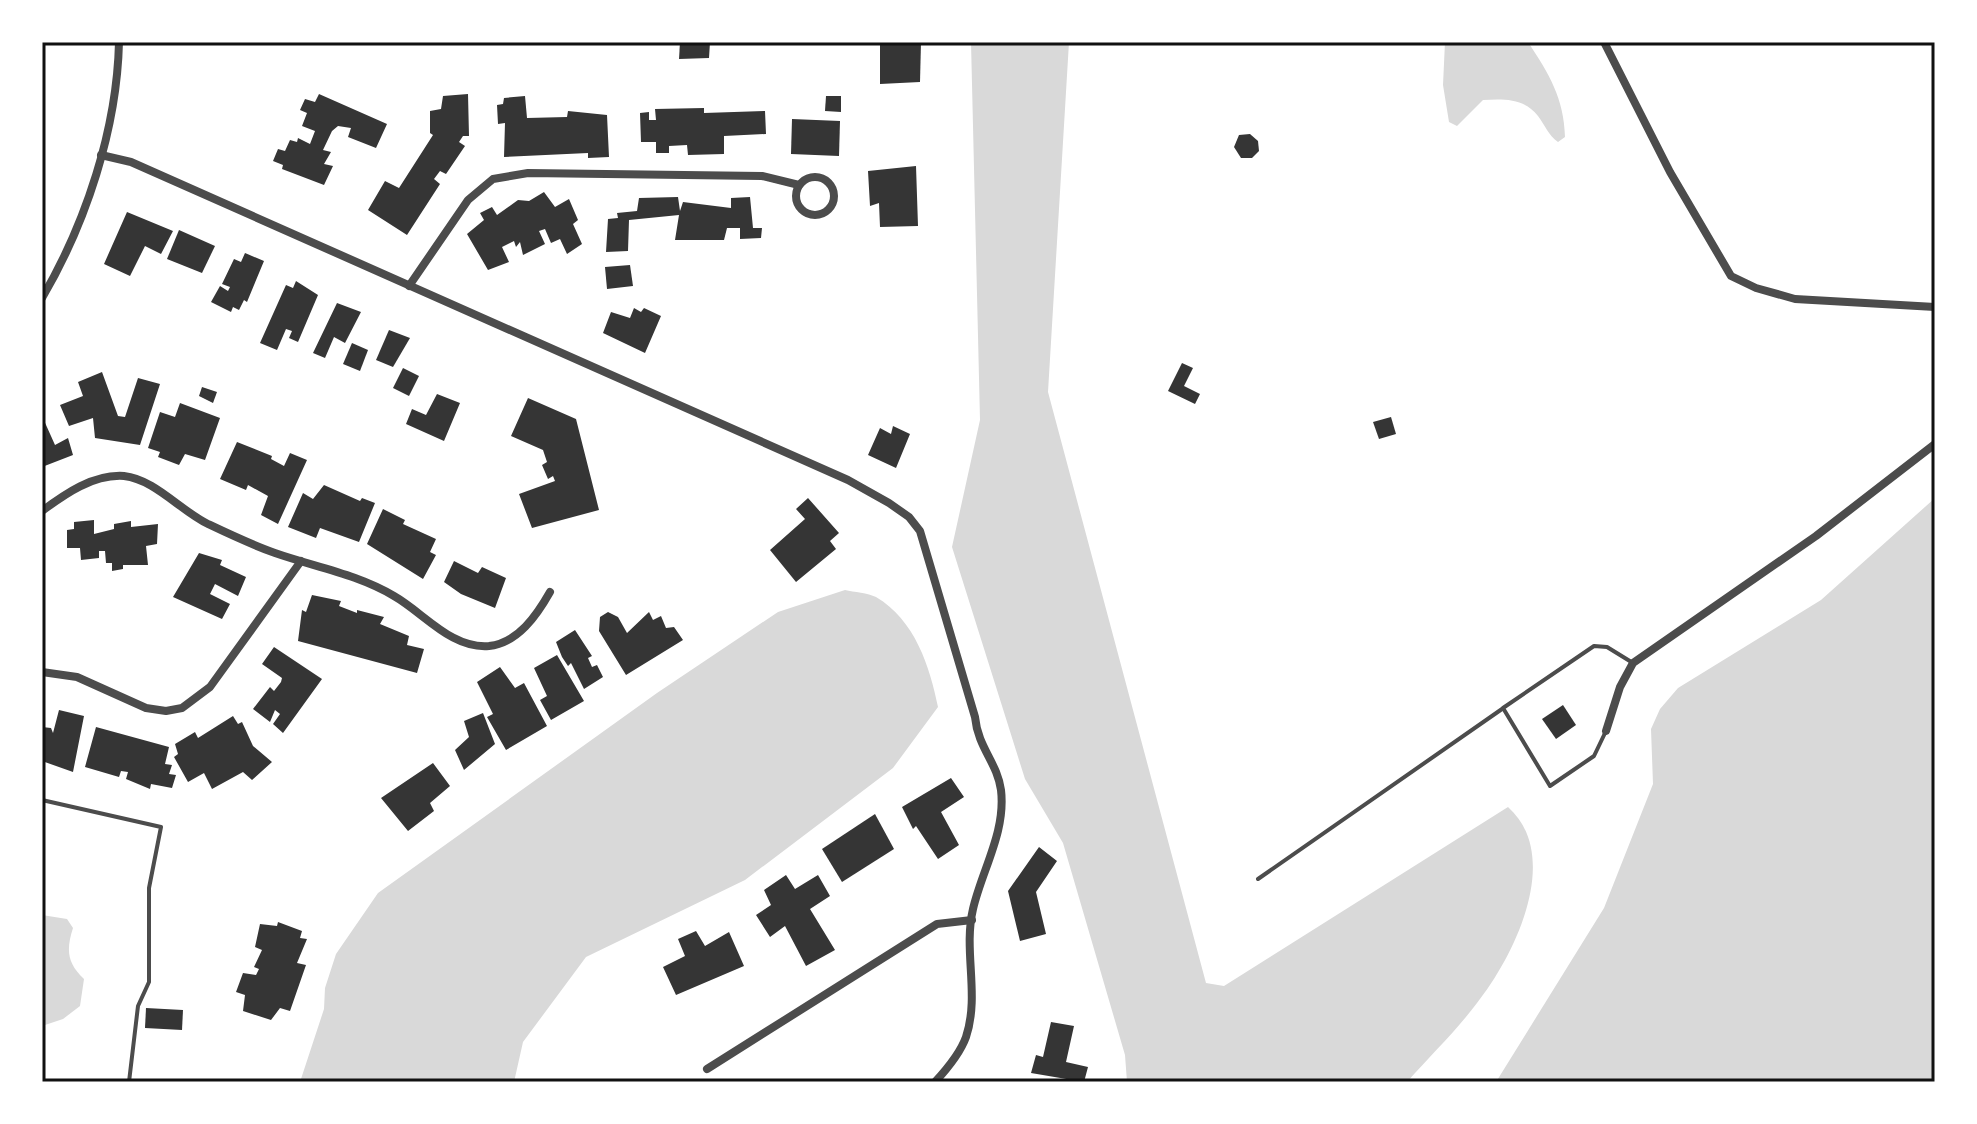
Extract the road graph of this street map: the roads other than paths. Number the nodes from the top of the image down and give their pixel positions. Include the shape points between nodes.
1 (119, 42) edge
2 (1604, 42) edge
3 (101, 155) junction
4 (799, 185) junction
5 (409, 286) junction
6 (42, 298) edge
7 (1935, 307) edge
8 (1935, 444) edge
9 (42, 511) edge
10 (301, 561) junction
11 (550, 592) dead end
12 (1633, 663) junction
13 (42, 672) edge
14 (1503, 708) junction
15 (1606, 731) joint
16 (42, 800) edge
17 (1258, 879) dead end
18 (972, 920) junction
19 (707, 1069) dead end
20 (129, 1082) edge
21 (935, 1082) edge

1 - 3 street
2 - 7 street via 1683,196 1731,276 1795,299
3 - 5 street via 131,162
3 - 6 street
4 - 4 street via 796,199 804,212 818,216 831,208 834,193 826,181 812,177
4 - 5 street via 762,176 528,173 493,179 468,200
5 - 18 street via 848,480 909,517 927,549 977,739 1001,788 1002,815
8 - 12 street via 1816,536
9 - 10 street via 93,480 127,477 206,523
10 - 11 street via 392,594 468,644 488,646 509,638 530,623
10 - 13 street via 210,687 182,708 146,708 77,677
12 - 14 lane via 1607,647 1585,651
12 - 15 street
14 - 15 lane via 1550,786 1594,756
14 - 17 lane
16 - 20 lane via 161,827 149,888 149,982 138,1006
18 - 19 street via 937,924
18 - 21 street via 973,979 966,1035

